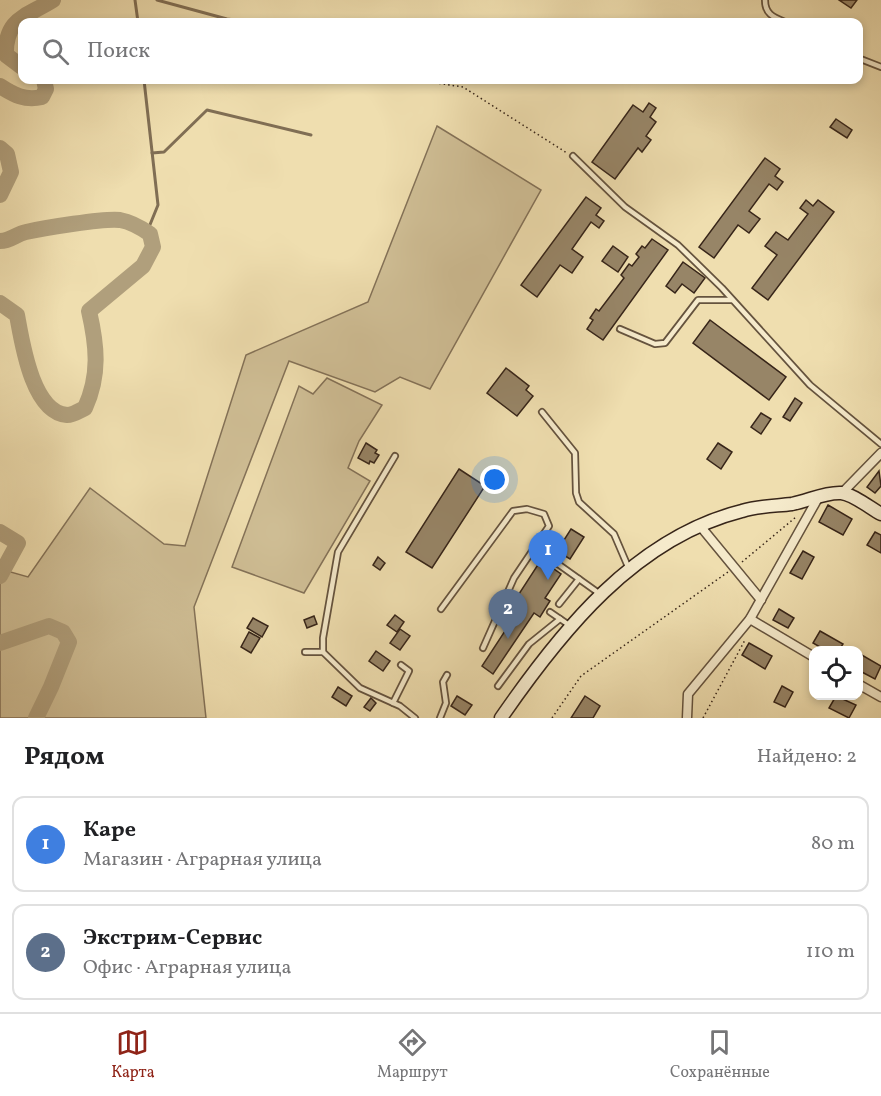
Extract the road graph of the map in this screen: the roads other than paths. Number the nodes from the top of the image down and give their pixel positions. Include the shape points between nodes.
1 (765, 0) edge
2 (777, 18) edge
3 (863, 60) edge
4 (881, 67) edge
5 (573, 156) road end
6 (732, 300) junction
7 (620, 329) dead end
8 (542, 412) dead end
9 (881, 444) edge
10 (881, 453) edge
11 (395, 456) dead end
12 (843, 492) junction
13 (818, 498) junction
14 (881, 514) edge
15 (701, 527) junction
16 (537, 549) junction
17 (629, 569) junction
18 (579, 579) junction
19 (600, 594) junction
20 (761, 600) junction
21 (559, 604) dead end
22 (441, 609) dead end
23 (550, 612) dead end
24 (560, 619) junction
25 (750, 619) junction
26 (571, 627) junction
27 (483, 648) dead end
28 (305, 652) dead end
29 (323, 652) junction
30 (809, 655) edge
31 (401, 665) dead end
32 (447, 675) dead end
33 (498, 686) dead end
34 (863, 687) edge
35 (881, 697) edge
36 (393, 703) junction
37 (415, 718) edge
38 (440, 718) edge
39 (501, 718) edge
40 (687, 718) edge

1 - 2 lane via 765,9
3 - 4 lane
5 - 6 lane via 625,207 678,245
6 - 7 lane via 699,300 665,343 655,344
6 - 9 lane via 810,385
8 - 17 lane via 575,453 579,502 614,534
10 - 12 street
11 - 29 lane via 338,552
12 - 13 street
12 - 14 street
13 - 15 street via 740,511
13 - 20 street
15 - 17 street
15 - 20 street
16 - 18 lane
16 - 22 lane via 549,526 544,514 527,509 513,511
16 - 27 lane via 514,578
17 - 19 street
18 - 19 lane
18 - 21 lane
19 - 26 street
20 - 25 street
23 - 24 lane
24 - 26 lane
24 - 33 lane via 529,644
25 - 30 street
25 - 40 street via 688,694
26 - 39 street
28 - 29 lane
29 - 36 lane via 360,688
31 - 36 lane via 409,672
32 - 38 lane via 443,682 446,703
34 - 35 street
36 - 37 lane

